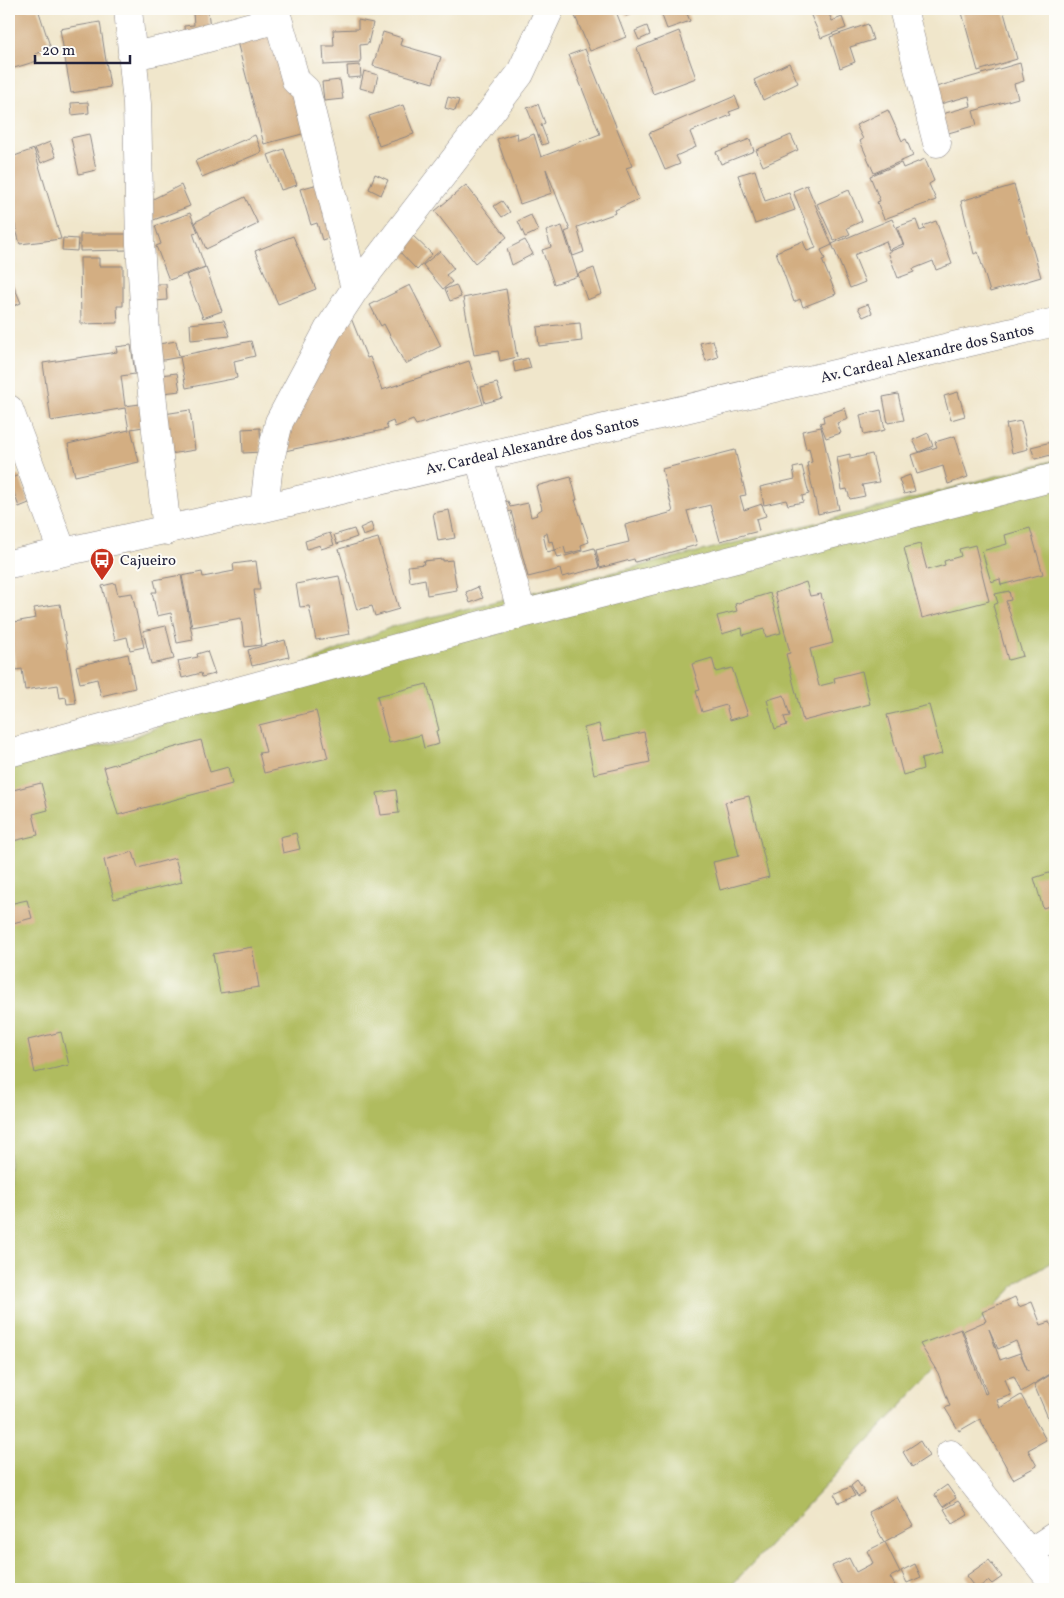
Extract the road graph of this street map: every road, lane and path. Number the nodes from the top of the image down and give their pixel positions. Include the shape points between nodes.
1 (128, 9) edge
2 (550, 9) edge
3 (903, 9) edge
4 (132, 56) junction
5 (937, 143) dead end
6 (355, 289) junction
7 (1055, 322) edge
8 (9, 409) edge
9 (479, 458) junction
10 (1055, 477) edge
11 (264, 508) junction
12 (167, 531) junction
13 (62, 551) junction
14 (9, 564) edge
15 (522, 614) junction
16 (10, 747) edge
17 (950, 1454) dead end
18 (1055, 1536) edge
19 (1029, 1554) junction
20 (1055, 1585) edge

1 - 4 street
2 - 6 street via 520,74
3 - 5 street
4 - 6 street via 278,19 296,81 306,90
4 - 12 street via 137,104 140,244 147,348
6 - 11 street via 328,330 279,422 269,464
7 - 9 street, Av. Cardeal Alexandre dos Santos
8 - 13 street
9 - 11 street, Av. Cardeal Alexandre dos Santos
9 - 15 street
10 - 15 street
11 - 12 street, Av. Cardeal Alexandre dos Santos
12 - 13 street, Av. Cardeal Alexandre dos Santos
13 - 14 street, Av. Cardeal Alexandre dos Santos
15 - 16 street
17 - 19 street
18 - 19 street
19 - 20 street

